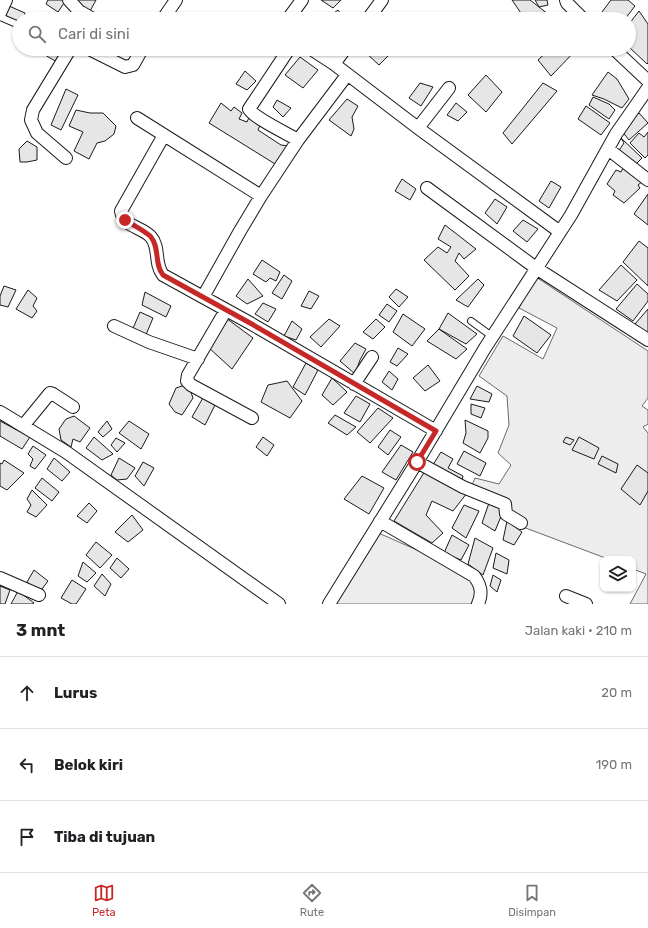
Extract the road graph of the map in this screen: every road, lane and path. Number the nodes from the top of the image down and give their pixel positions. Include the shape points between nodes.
1 (69, 0) edge
2 (176, 0) edge
3 (302, 0) edge
4 (382, 0) edge
5 (566, 0) edge
6 (2, 9) edge
7 (81, 12) edge
8 (168, 12) edge
9 (293, 12) edge
10 (373, 12) edge
11 (576, 12) edge
12 (12, 18) edge
13 (66, 56) edge
14 (103, 56) edge
15 (138, 56) edge
16 (284, 56) edge
17 (322, 56) edge
18 (340, 56) edge
19 (621, 56) edge
20 (334, 64) junction
21 (347, 75) junction
22 (648, 81) edge
23 (449, 88) dead end
24 (648, 88) edge
25 (137, 118) dead end
26 (418, 128) junction
27 (164, 135) junction
28 (298, 140) junction
29 (608, 149) junction
30 (66, 158) dead end
31 (648, 180) edge
32 (427, 188) dead end
33 (261, 196) junction
34 (560, 232) junction
35 (536, 268) junction
36 (203, 297) junction
37 (226, 310) junction
38 (471, 321) dead end
39 (114, 326) dead end
40 (493, 337) junction
41 (648, 340) edge
42 (372, 358) dead end
43 (198, 359) junction
44 (354, 384) junction
45 (73, 407) dead end
46 (0, 412) edge
47 (252, 418) dead end
48 (23, 426) junction
49 (436, 431) junction
50 (417, 462) junction
51 (380, 521) junction
52 (521, 523) dead end
53 (0, 578) edge
54 (39, 595) dead end
55 (566, 596) dead end
56 (279, 604) edge
57 (329, 604) edge
58 (478, 604) edge
59 (586, 604) edge

1 - 7 street
2 - 8 street
3 - 9 street
4 - 10 street
5 - 11 street
6 - 12 lane
13 - 30 street via 33,110 31,120 37,132
14 - 15 street via 125,67 133,65
16 - 28 street via 249,110
17 - 20 street
18 - 20 street
19 - 22 street
20 - 21 street
21 - 26 street
21 - 28 street
23 - 26 street
24 - 29 street
25 - 27 street
26 - 34 street
27 - 33 street
27 - 36 street via 121,211 122,216 151,237 155,244 158,269 163,275
28 - 33 street
29 - 31 street
29 - 34 street
32 - 35 street
33 - 36 street
34 - 35 street
35 - 40 street
35 - 41 street
36 - 37 street
37 - 43 street
37 - 44 street
38 - 40 lane
39 - 43 street via 149,342
40 - 49 street
42 - 44 street
43 - 47 street via 187,381
44 - 49 street
45 - 48 street via 50,393
46 - 48 street
48 - 56 street via 66,452
49 - 50 street
50 - 51 street
50 - 52 street via 463,487 506,504 506,514
51 - 57 street
51 - 58 street via 474,576 479,582 482,596
53 - 54 street
55 - 59 street

